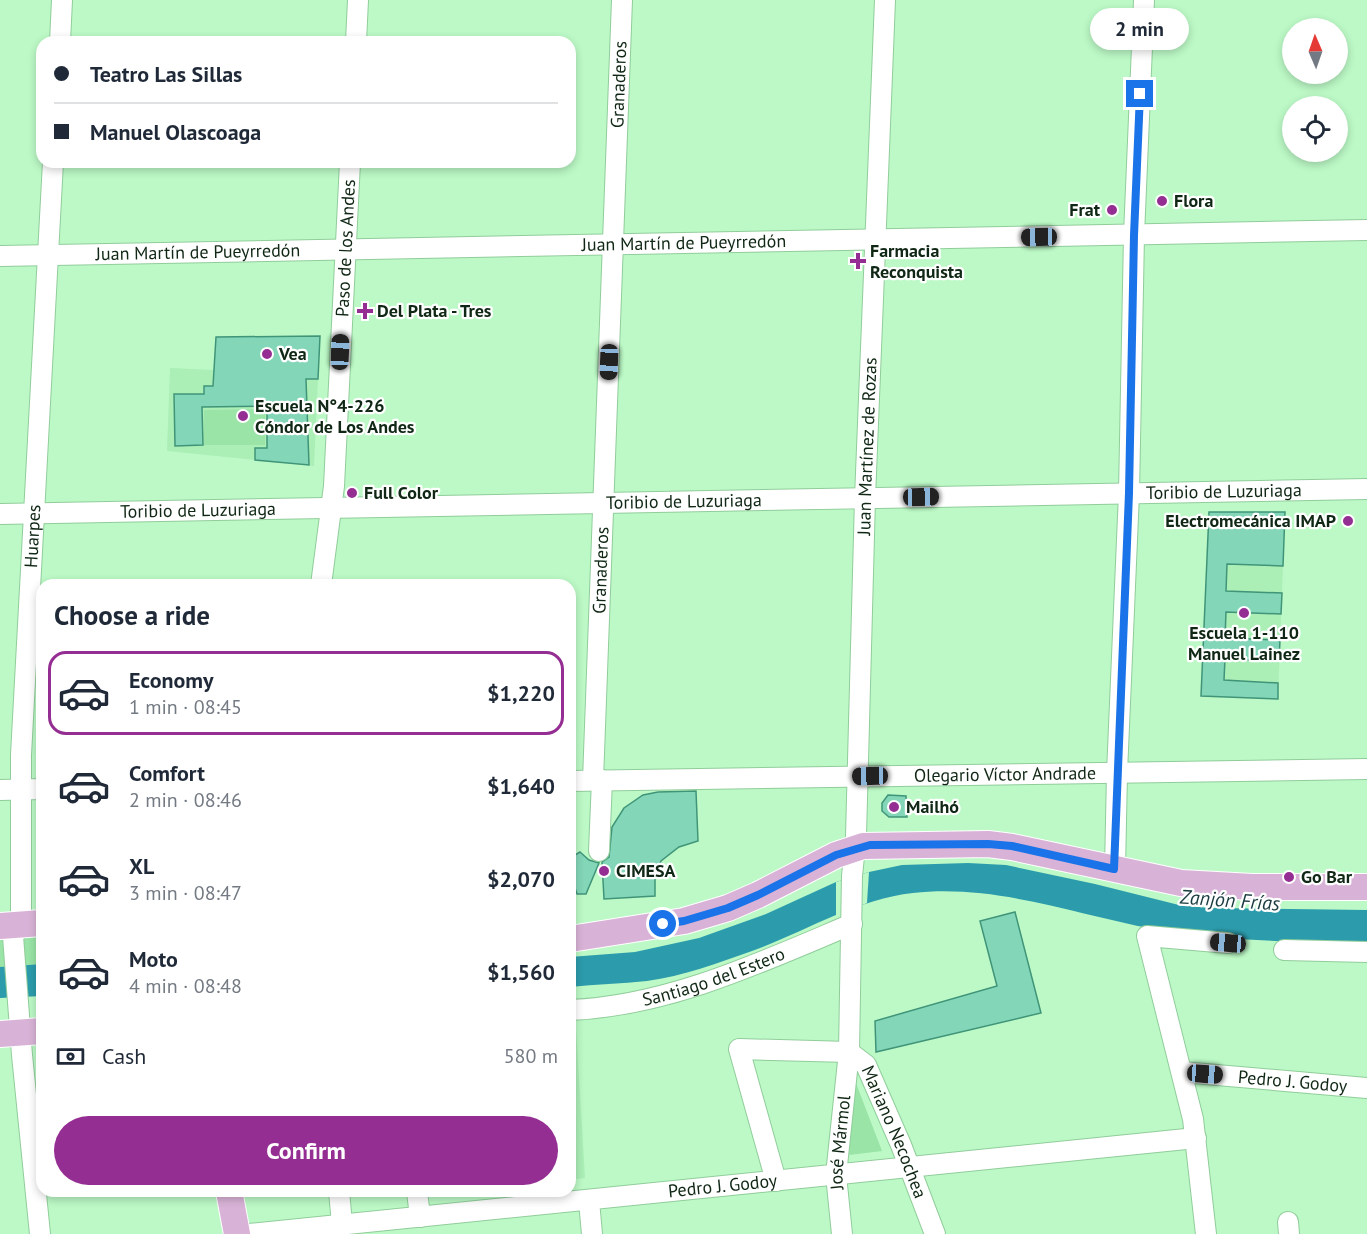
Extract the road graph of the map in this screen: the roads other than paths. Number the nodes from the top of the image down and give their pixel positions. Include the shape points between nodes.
1 (62, 0) edge
2 (358, 0) edge
3 (622, 0) edge
4 (885, 0) edge
5 (1144, 0) edge
6 (60, 36) edge
7 (356, 36) edge
8 (53, 168) edge
9 (350, 168) edge
10 (1367, 230) edge
11 (1134, 235) junction
12 (874, 240) junction
13 (614, 245) junction
14 (344, 250) junction
15 (48, 255) junction
16 (0, 256) edge
17 (1367, 489) edge
18 (1129, 493) junction
19 (865, 498) junction
20 (604, 504) junction
21 (331, 508) junction
22 (35, 513) junction
23 (0, 514) edge
24 (322, 579) edge
25 (1367, 769) edge
26 (1117, 772) junction
27 (857, 776) junction
28 (598, 780) junction
29 (576, 781) edge
30 (0, 789) edge
31 (21, 789) junction
32 (36, 789) edge
33 (855, 848) junction
34 (599, 851) dead end
35 (1114, 869) junction
36 (1367, 887) edge
37 (852, 900) junction
38 (21, 925) edge
39 (576, 938) edge
40 (1228, 943) dead end
41 (1284, 950) dead end
42 (1367, 952) edge
43 (576, 1010) edge
44 (21, 1033) edge
45 (849, 1052) junction
46 (1182, 1072) junction
47 (1367, 1088) edge
48 (1196, 1138) junction
49 (909, 1167) junction
50 (836, 1175) junction
51 (776, 1181) junction
52 (36, 1192) edge
53 (37, 1197) edge
54 (230, 1197) edge
55 (340, 1197) edge
56 (418, 1197) edge
57 (589, 1201) junction
58 (420, 1217) junction
59 (348, 1227) edge
60 (40, 1234) edge
61 (237, 1234) edge
62 (249, 1234) edge
63 (592, 1234) edge
64 (842, 1234) edge
65 (935, 1234) edge
66 (1206, 1234) edge

1 - 6 street
2 - 7 street
3 - 13 street, Granaderos
4 - 12 street, Juan Martínez de Rozas
5 - 11 street
8 - 15 street, Huarpes
9 - 14 street, Paso de los Andes
10 - 11 street, Juan Martín de Pueyrredón
11 - 12 street, Juan Martín de Pueyrredón
11 - 18 street
12 - 13 street, Juan Martín de Pueyrredón
12 - 19 street, Juan Martínez de Rozas
13 - 14 street, Juan Martín de Pueyrredón
13 - 20 street, Granaderos
14 - 15 street, Juan Martín de Pueyrredón
14 - 21 street, Paso de los Andes
15 - 16 street, Juan Martín de Pueyrredón
15 - 22 street, Huarpes
17 - 18 street, Toribio de Luzuriaga
18 - 19 street, Toribio de Luzuriaga
18 - 26 street
19 - 20 street, Toribio de Luzuriaga
19 - 27 street, Juan Martínez de Rozas
20 - 21 street, Toribio de Luzuriaga
20 - 28 street, Granaderos
21 - 22 street, Toribio de Luzuriaga
21 - 24 street, Paso de los Andes
22 - 23 street, Toribio de Luzuriaga
22 - 31 street, Huarpes
25 - 26 street, Olegario Víctor Andrade
26 - 27 street, Olegario Víctor Andrade
26 - 35 street
27 - 28 street, Olegario Víctor Andrade
27 - 33 street, Juan Martínez de Rozas
28 - 29 street, Olegario Víctor Andrade
28 - 34 street, Granaderos
30 - 31 street
31 - 32 street
31 - 38 street, Huarpes
33 - 35 main road via 996,845 1036,850
33 - 37 street, Juan Martínez de Rozas
33 - 39 main road via 728,908 684,921
35 - 36 main road via 1205,885
37 - 43 street, Santiago del Estero via 685,990 601,1009
37 - 45 street, Mariano Necochea
38 - 44 street, Huarpes via 13,936
40 - 46 street via 1147,936
41 - 42 street
44 - 52 street, Huarpes
45 - 49 street, Mariano Necochea via 866,1065
45 - 50 street, José Mármol
45 - 51 street via 739,1049
46 - 47 street, Pedro J. Godoy
46 - 48 street
48 - 49 street, Pedro J. Godoy
48 - 66 street
49 - 50 street, Pedro J. Godoy
49 - 65 street, Mariano Necochea
50 - 51 street, Pedro J. Godoy
50 - 64 street, José Mármol
51 - 57 street, Pedro J. Godoy
53 - 60 street, Huarpes
54 - 61 main road
55 - 59 street
56 - 58 street
57 - 58 street, Pedro J. Godoy
57 - 63 street
58 - 59 street, Pedro J. Godoy
59 - 62 street, Pedro J. Godoy

